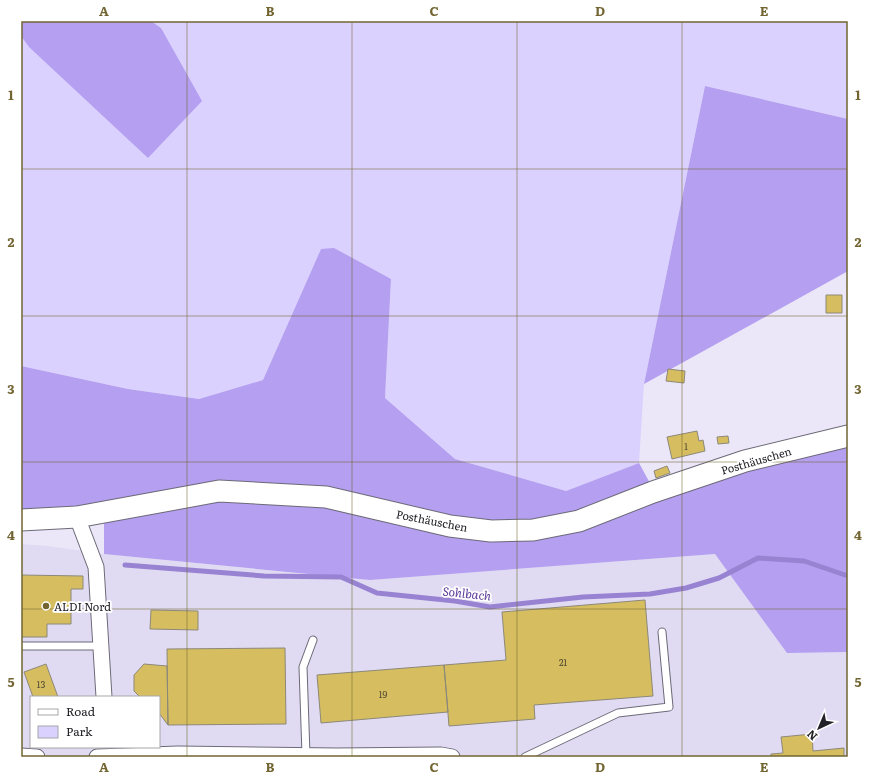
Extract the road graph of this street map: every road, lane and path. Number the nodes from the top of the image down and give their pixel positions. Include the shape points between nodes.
1 (848, 436) edge
2 (77, 516) junction
3 (21, 520) edge
4 (662, 632) dead end
5 (313, 640) dead end
6 (21, 646) edge
7 (101, 646) junction
8 (104, 696) edge
9 (306, 755) junction
10 (21, 756) edge
11 (37, 757) edge
12 (97, 757) edge
13 (107, 757) edge
14 (452, 757) edge
15 (525, 757) edge

1 - 2 main road, Posthäuschen via 745,461 653,492 580,521 533,530 491,531 450,526 326,497 219,491
2 - 3 main road, Posthäuschen
2 - 7 street via 96,567
4 - 15 lane via 669,707 618,713
5 - 9 lane via 303,667
6 - 7 lane
7 - 8 street
9 - 13 street via 178,754
9 - 14 street
10 - 11 street
12 - 13 street

